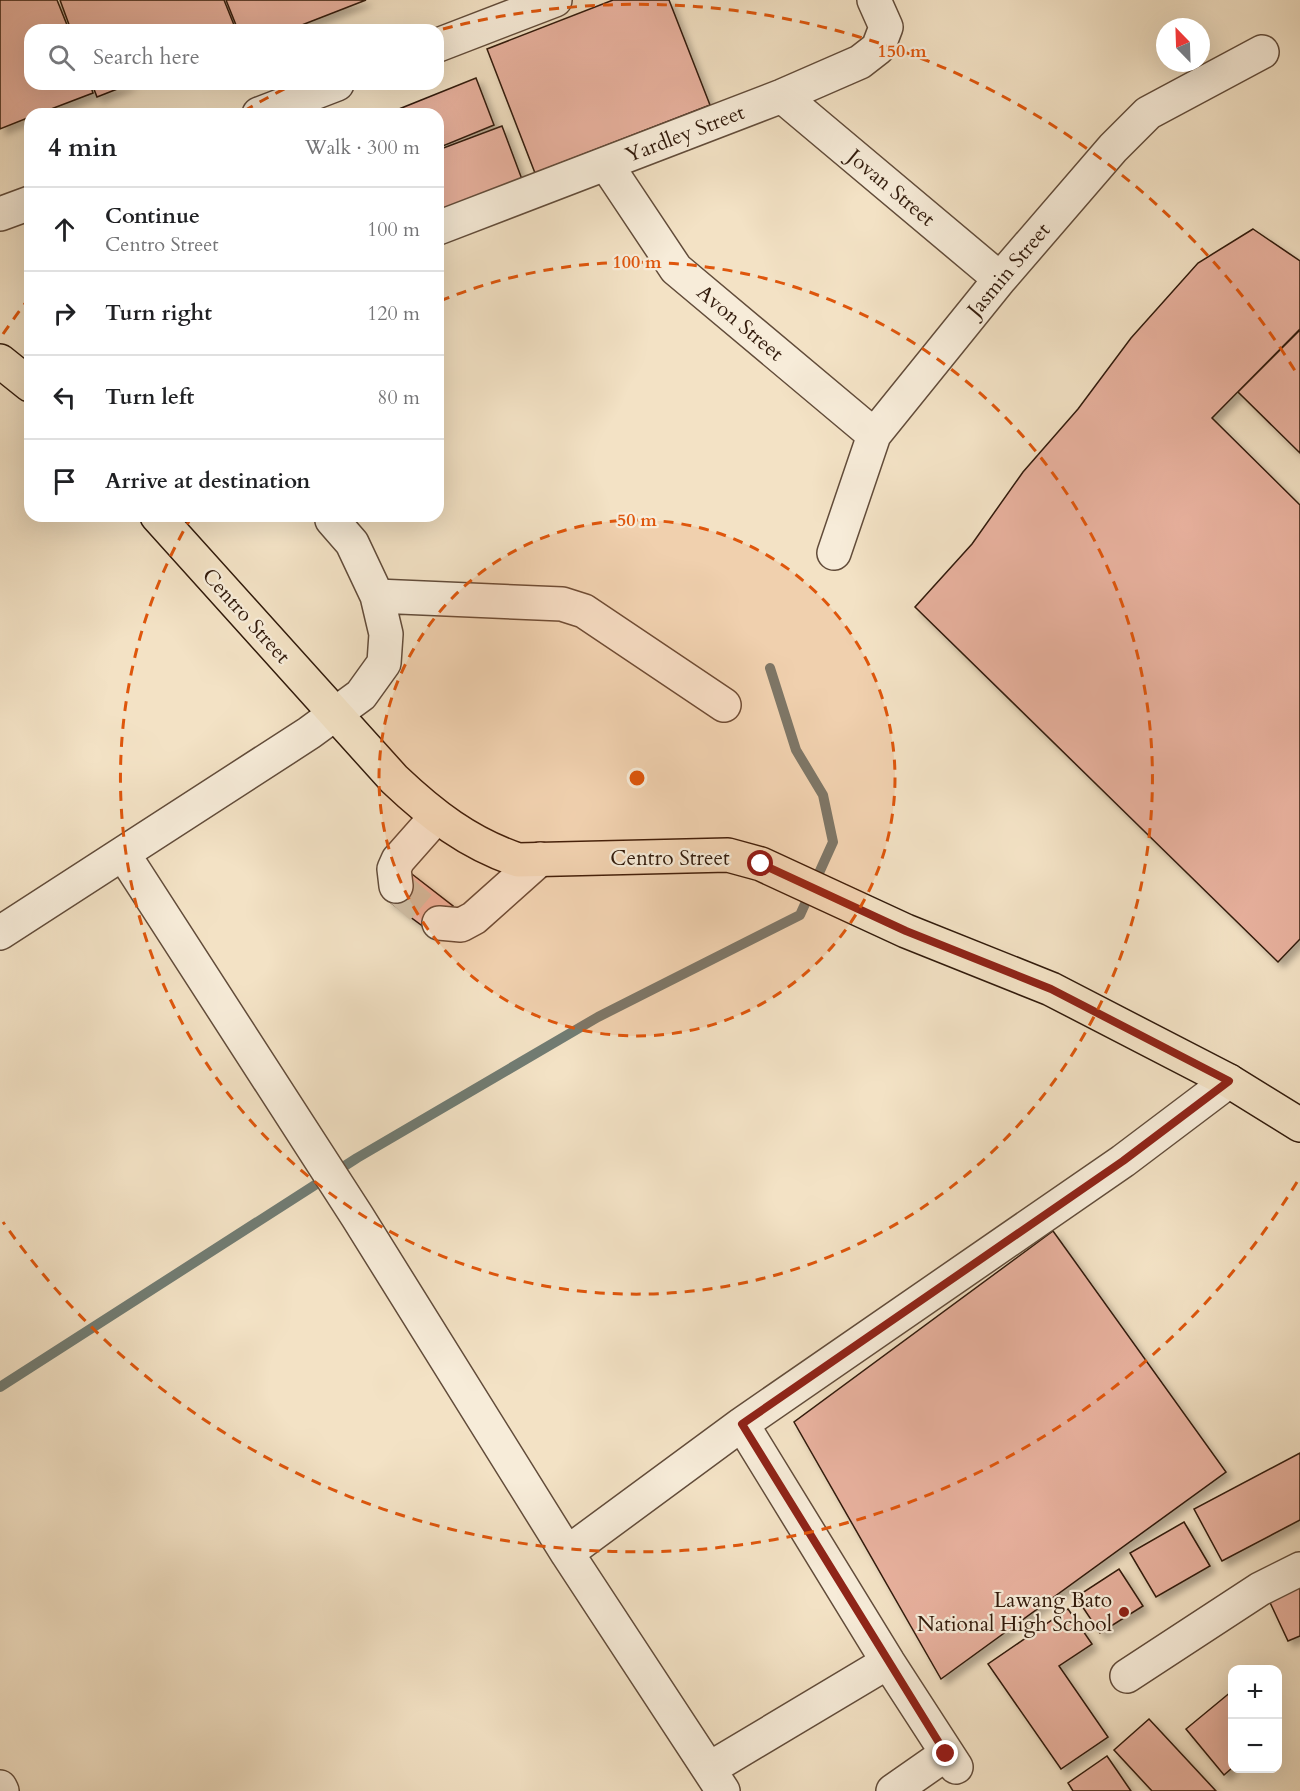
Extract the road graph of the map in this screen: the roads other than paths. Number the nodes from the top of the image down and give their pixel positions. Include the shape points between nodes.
1 (555, 0) edge
2 (874, 0) edge
3 (444, 43) edge
4 (1262, 52) dead end
5 (322, 90) edge
6 (782, 96) junction
7 (275, 108) edge
8 (606, 164) junction
9 (24, 204) edge
10 (0, 214) edge
11 (444, 226) edge
12 (1000, 279) junction
13 (0, 361) edge
14 (24, 380) edge
15 (874, 435) junction
16 (162, 522) edge
17 (334, 522) edge
18 (834, 553) dead end
19 (377, 596) junction
20 (724, 705) dead end
21 (334, 715) junction
22 (435, 817) junction
23 (124, 855) junction
24 (540, 859) junction
25 (396, 886) dead end
26 (439, 923) tunnel mouth
27 (0, 933) edge
28 (1229, 1081) junction
29 (1300, 1125) edge
30 (742, 1424) junction
31 (567, 1553) junction
32 (1300, 1569) edge
33 (888, 1662) junction
34 (1127, 1676) dead end
35 (716, 1780) edge
36 (0, 1787) edge
37 (2, 1791) edge
38 (892, 1791) edge

1 - 3 street
2 - 6 street, Yardley Street via 886,27 879,48 860,62
4 - 12 street, Jasmin Street via 1148,113
5 - 7 street
6 - 8 street, Yardley Street
6 - 12 street, Jovan Street
8 - 11 street, Yardley Street
8 - 15 street, Avon Street via 676,269
9 - 10 street
12 - 15 street, Jasmin Street
13 - 14 main road
15 - 18 street, Jasmin Street
16 - 21 main road, Centro Street
17 - 19 street via 352,543
19 - 20 street via 562,604 584,611
19 - 21 street via 386,634 384,663 361,695
21 - 22 main road, Centro Street
21 - 23 street
22 - 24 main road, Centro Street via 492,851 518,860
22 - 25 street via 398,860 394,869
23 - 27 street
23 - 31 street via 357,1216
24 - 26 street via 474,918 461,925
24 - 28 main road, Centro Street via 728,855 761,864 906,931 1051,989
28 - 29 main road, Centro Street
28 - 30 street via 1123,1161
30 - 31 street
30 - 33 street
31 - 35 street
32 - 34 street via 1260,1589
33 - 35 street
33 - 38 street via 951,1761
36 - 37 street

